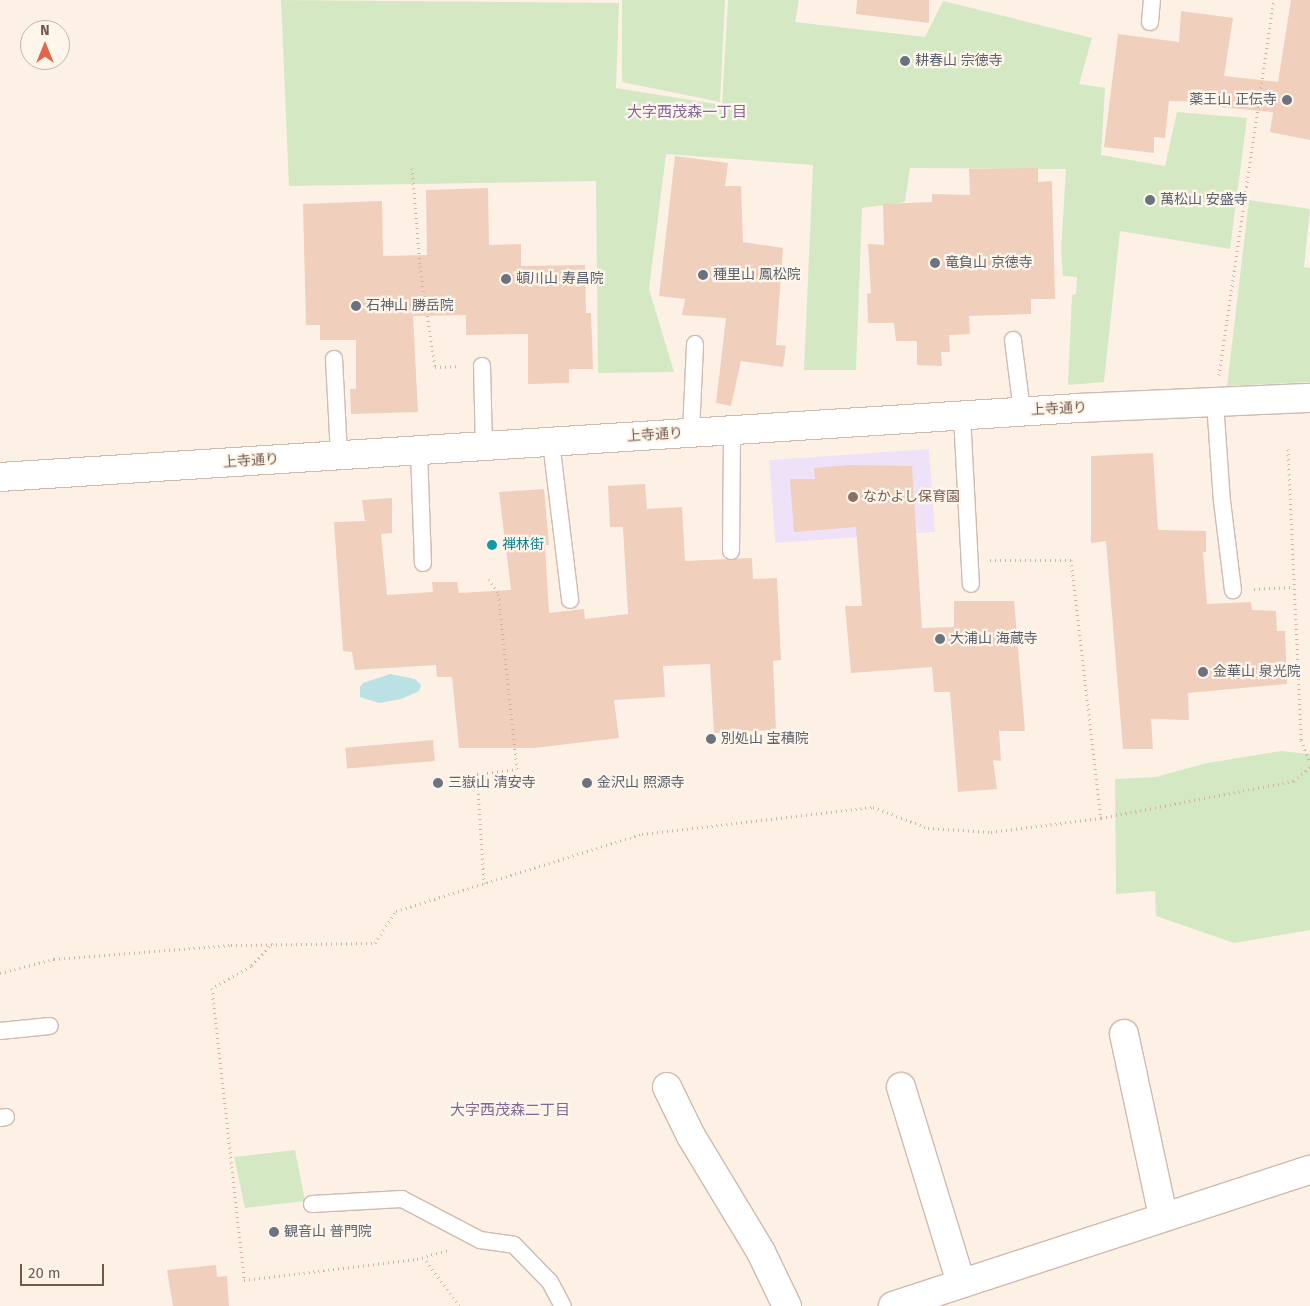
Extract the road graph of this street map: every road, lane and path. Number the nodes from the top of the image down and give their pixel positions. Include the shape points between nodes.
1 (1152, 0) edge
2 (1274, 0) edge
3 (1150, 22) dead end
4 (412, 168) dead end
5 (1013, 340) dead end
6 (695, 344) dead end
7 (334, 359) dead end
8 (482, 366) joint
9 (1310, 398) edge
10 (1215, 402) junction
11 (1022, 412) junction
12 (962, 415) junction
13 (732, 430) junction
14 (691, 433) junction
15 (551, 442) junction
16 (484, 446) junction
17 (1288, 449) dead end
18 (419, 450) junction
19 (339, 455) junction
20 (0, 477) edge
21 (731, 551) dead end
22 (970, 560) junction
23 (423, 563) dead end
24 (489, 579) dead end
25 (971, 584) dead end
26 (1293, 587) junction
27 (1233, 590) joint
28 (570, 600) dead end
29 (1310, 762) edge
30 (1310, 767) edge
31 (1101, 818) junction
32 (484, 884) junction
33 (273, 943) junction
34 (0, 974) edge
35 (50, 1026) dead end
36 (0, 1032) edge
37 (1124, 1034) dead end
38 (667, 1087) dead end
39 (901, 1088) dead end
40 (1310, 1170) edge
41 (312, 1204) dead end
42 (1163, 1216) junction
43 (480, 1240) junction
44 (426, 1261) dead end
45 (961, 1283) junction
46 (459, 1306) edge
47 (563, 1306) edge
48 (787, 1306) edge
49 (893, 1306) edge

1 - 3 lane
2 - 10 path
4 - 8 path via 420,266 436,367
5 - 11 lane
6 - 14 lane
7 - 19 lane
8 - 16 lane
9 - 10 street, 上寺通り
10 - 11 street, 上寺通り
10 - 27 lane
11 - 12 street, 上寺通り
12 - 13 street, 上寺通り
12 - 22 lane
13 - 14 street, 上寺通り
13 - 21 lane
14 - 15 street, 上寺通り
15 - 16 street, 上寺通り
15 - 28 lane
16 - 18 street, 上寺通り
17 - 26 path
18 - 19 street, 上寺通り
18 - 23 lane
19 - 20 street, 上寺通り
22 - 25 lane
22 - 31 path via 1071,560
24 - 32 path via 498,592 517,769 477,774
26 - 27 path
26 - 29 path via 1301,740
30 - 31 path via 1294,781
31 - 32 path via 990,832 928,828 872,807 642,834
32 - 33 path via 396,911 374,943
33 - 34 path via 54,959
33 - 43 path via 251,966 212,988 244,1280 417,1259
35 - 36 lane
37 - 42 street
38 - 48 street via 692,1136 761,1252
39 - 45 street
40 - 42 street
41 - 43 lane via 402,1199
42 - 45 street
43 - 47 lane via 514,1245 550,1282
44 - 46 path
45 - 49 street

